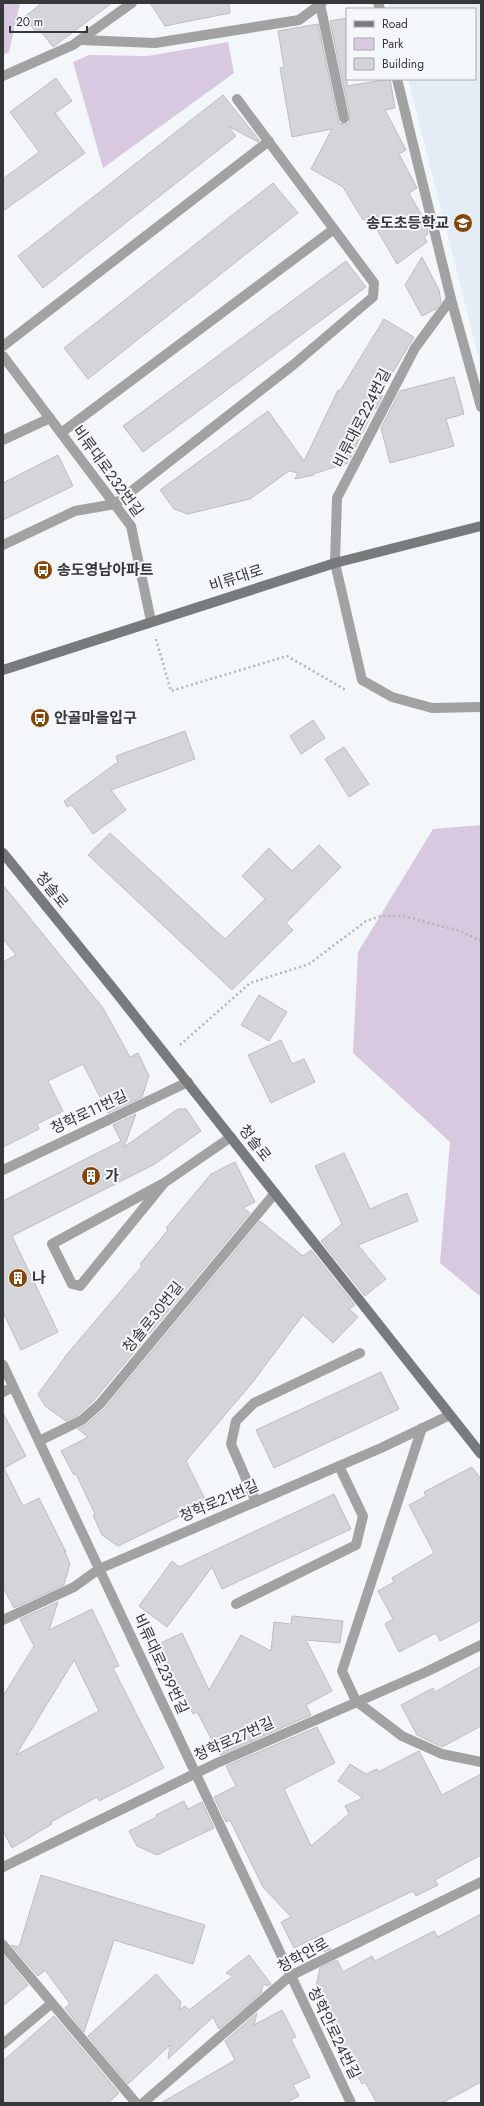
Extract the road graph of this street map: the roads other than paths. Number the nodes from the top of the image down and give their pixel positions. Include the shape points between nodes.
1 (132, 3) edge
2 (321, 3) edge
3 (80, 40) junction
4 (3, 76) edge
5 (397, 80) edge
6 (237, 98) dead end
7 (344, 118) dead end
8 (269, 141) junction
9 (334, 229) junction
10 (451, 299) junction
11 (3, 346) edge
12 (3, 356) edge
13 (481, 407) edge
14 (50, 418) junction
15 (62, 433) junction
16 (3, 440) edge
17 (114, 504) junction
18 (481, 526) edge
19 (3, 545) edge
20 (335, 563) junction
21 (151, 621) junction
22 (3, 670) edge
23 (481, 707) edge
24 (3, 853) edge
25 (188, 1082) junction
26 (231, 1137) junction
27 (3, 1170) edge
28 (164, 1183) junction
29 (275, 1193) junction
30 (360, 1354) dead end
31 (3, 1365) edge
32 (13, 1387) junction
33 (3, 1392) edge
34 (450, 1415) junction
35 (422, 1428) junction
36 (39, 1441) junction
37 (481, 1454) edge
38 (339, 1466) junction
39 (256, 1502) junction
40 (99, 1569) junction
41 (236, 1604) dead end
42 (3, 1620) edge
43 (481, 1645) edge
44 (356, 1701) junction
45 (481, 1762) edge
46 (195, 1773) junction
47 (3, 1867) edge
48 (481, 1882) edge
49 (3, 1945) edge
50 (290, 1976) junction
51 (52, 2003) junction
52 (3, 2044) edge
53 (136, 2103) edge
54 (143, 2103) edge
55 (351, 2103) edge

1 - 3 street
2 - 3 street via 299,20 155,43
2 - 7 street
3 - 4 street
5 - 10 street
6 - 8 street
8 - 9 street
8 - 11 street
9 - 15 street
9 - 17 street via 374,283 374,296 293,365
10 - 13 street
10 - 20 street, 비류대로224번길 via 415,348 337,498
12 - 14 street, 비류대로232번길
14 - 15 street, 비류대로232번길
14 - 16 street
15 - 17 street, 비류대로232번길
17 - 19 street via 75,511
17 - 21 street, 비류대로232번길 via 131,526
18 - 20 street, 비류대로
20 - 21 street, 비류대로
20 - 23 street, 비류대로224번길 via 362,680 392,697 432,708
21 - 22 street, 비류대로
24 - 25 street, 청솔로
25 - 26 street, 청솔로
25 - 27 street, 청학로11번길
26 - 28 street
26 - 29 street, 청솔로
28 - 28 street via 52,1244 72,1284 80,1286
29 - 34 street, 청솔로
29 - 36 street, 청솔로30번길 via 100,1404 82,1420
30 - 39 street via 254,1403 236,1421 231,1444
31 - 32 street, 비류대로239번길
32 - 33 street
32 - 36 street, 비류대로239번길
34 - 35 street, 청학로21번길
34 - 37 street, 청솔로
35 - 38 street, 청학로21번길
35 - 44 street via 342,1671
36 - 40 street, 비류대로239번길
38 - 39 street, 청학로21번길
38 - 41 street via 363,1516 356,1545
39 - 40 street, 청학로21번길
40 - 42 street, 청학로21번길 via 74,1587
40 - 46 street, 비류대로239번길
43 - 44 street, 청학로27번길 via 426,1672
44 - 45 street via 402,1736 442,1754
44 - 46 street, 청학로27번길
46 - 47 street, 청학로27번길
46 - 50 street, 비류대로239번길
48 - 50 street, 청학안로
49 - 51 street
50 - 54 street, 청학안로
50 - 55 street, 청학안로24번길
51 - 52 street
51 - 53 street

